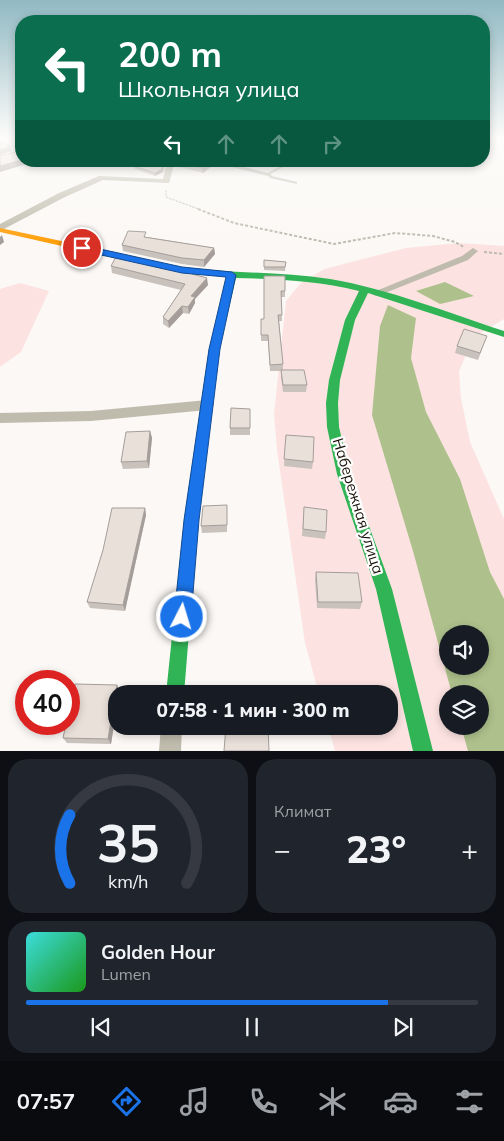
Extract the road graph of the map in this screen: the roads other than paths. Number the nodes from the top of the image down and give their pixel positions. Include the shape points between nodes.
1 (169, 172) edge
2 (259, 172) edge
3 (272, 172) edge
4 (268, 174) junction
5 (296, 183) dead end
6 (0, 229) edge
7 (472, 252) road end
8 (144, 262) edge
9 (163, 266) edge
10 (232, 275) junction
11 (371, 291) junction
12 (504, 334) edge
13 (207, 405) junction
14 (0, 418) edge
15 (176, 685) edge
16 (171, 735) edge
17 (170, 751) edge
18 (423, 751) edge

1 - 6 street via 166,181 102,178 62,195
2 - 4 street
3 - 4 lane
4 - 5 lane
6 - 8 street
7 - 11 street via 465,258
9 - 10 street
10 - 11 street via 295,277
10 - 13 street via 214,349
11 - 12 street
11 - 18 street, Набережная улица via 359,295 338,368 332,403 337,447 384,587
13 - 14 street via 91,416
13 - 15 street via 191,520
16 - 17 street

